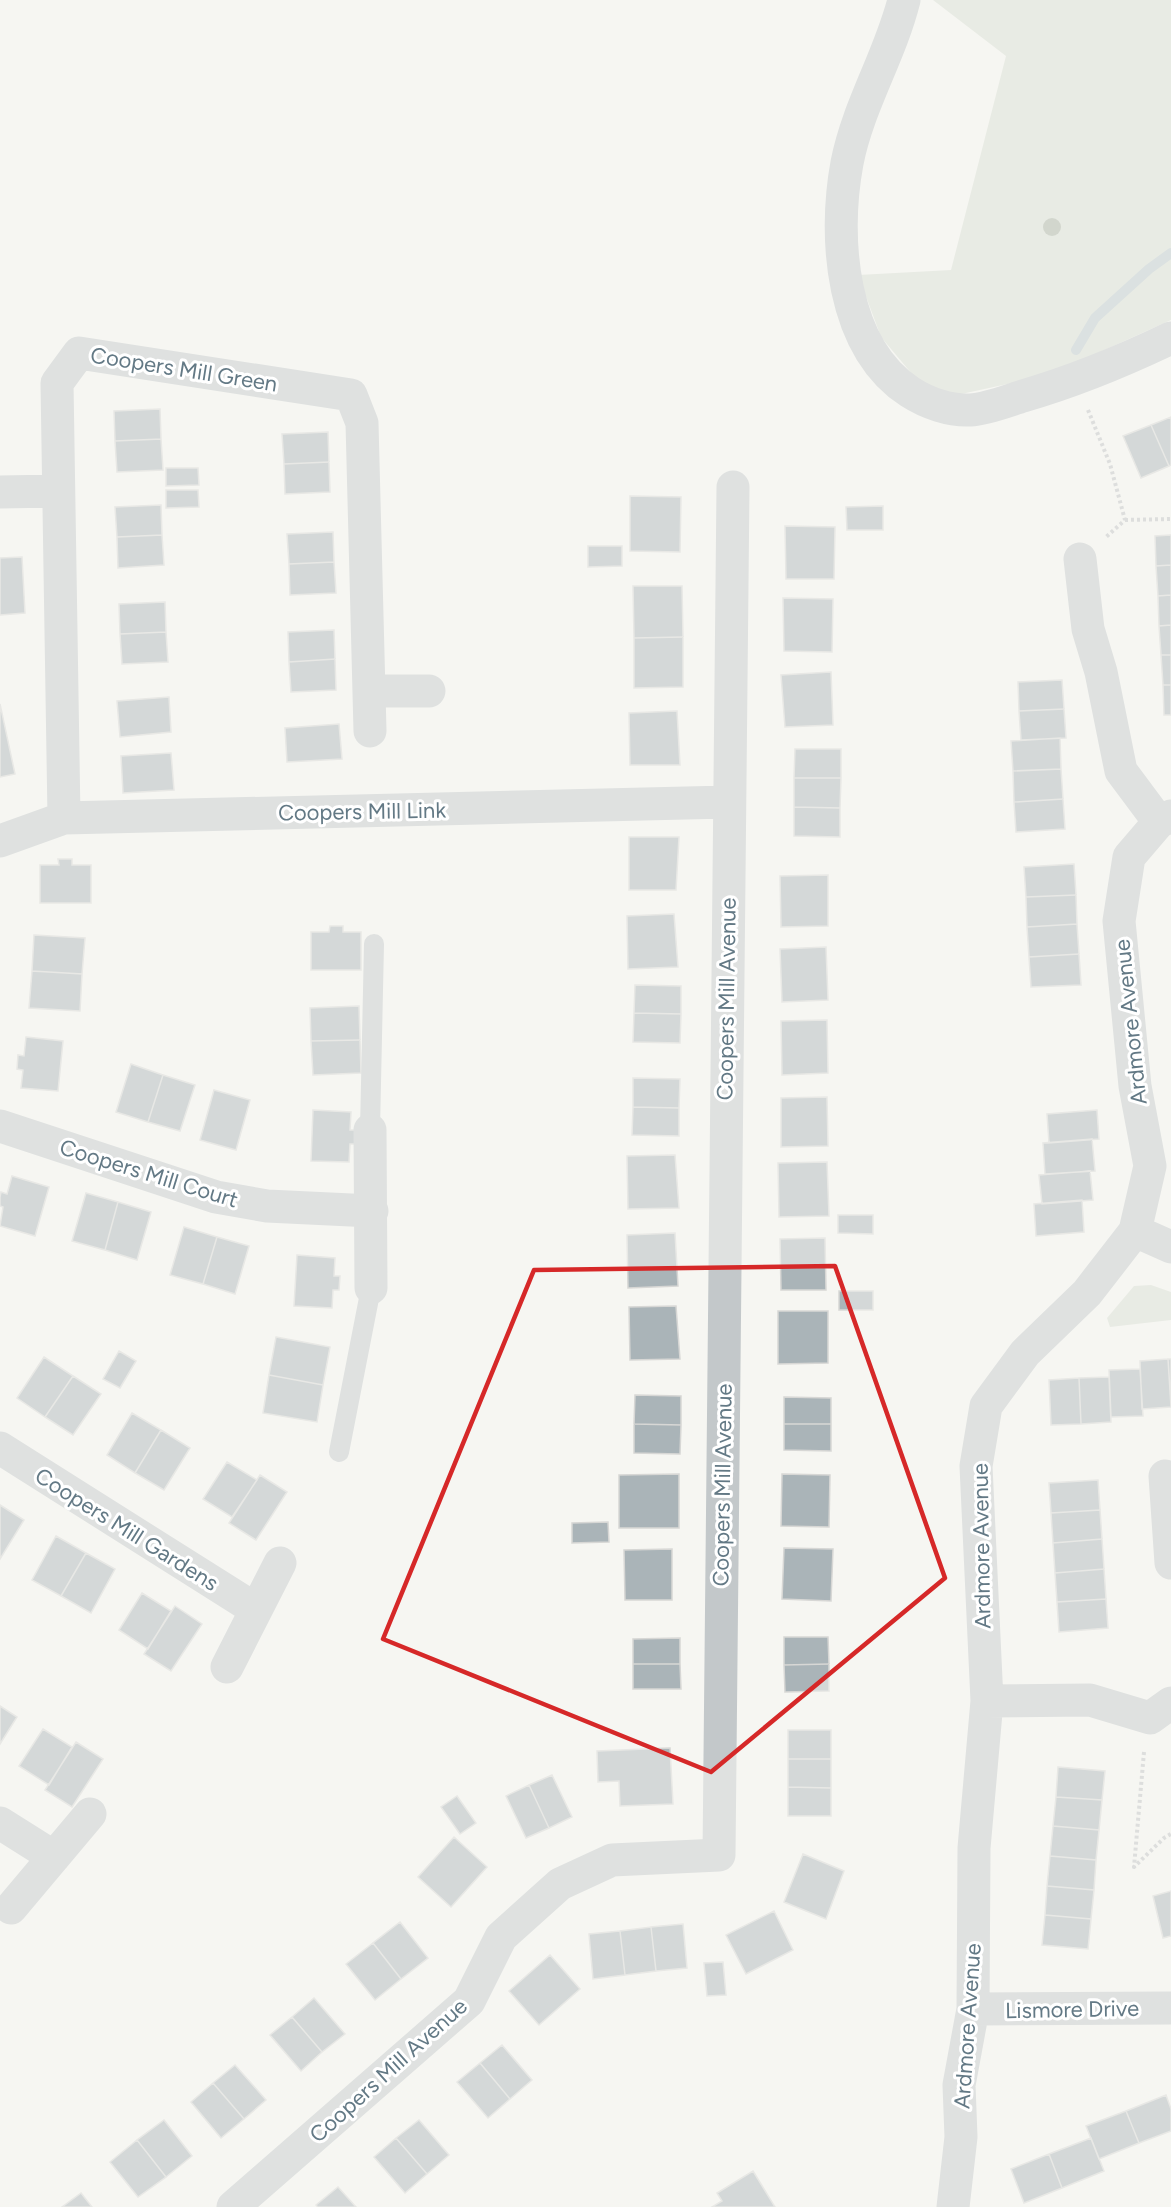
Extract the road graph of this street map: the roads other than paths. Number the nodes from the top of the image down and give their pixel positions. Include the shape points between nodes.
1 (904, 0) edge
2 (1171, 338) edge
3 (733, 487) dead end
4 (57, 490) junction
5 (0, 492) edge
6 (1080, 559) road end
7 (369, 691) junction
8 (429, 692) dead end
9 (370, 731) dead end
10 (728, 802) junction
11 (64, 818) junction
12 (1165, 819) edge
13 (0, 841) edge
14 (374, 944) dead end
15 (0, 1126) edge
16 (370, 1130) joint
17 (372, 1211) junction
18 (1135, 1231) junction
19 (1171, 1247) edge
20 (371, 1288) joint
21 (0, 1448) edge
22 (339, 1452) dead end
23 (1165, 1476) dead end
24 (280, 1563) dead end
25 (1171, 1563) edge
26 (255, 1609) junction
27 (227, 1667) dead end
28 (987, 1701) junction
29 (1161, 1711) edge
30 (90, 1814) dead end
31 (0, 1823) edge
32 (54, 1857) junction
33 (11, 1908) dead end
34 (1171, 2008) edge
35 (973, 2009) junction
36 (234, 2207) edge
37 (953, 2207) edge

1 - 2 street via 858,123 847,163 842,215 844,264 851,302 860,333 876,361 920,398 943,407 970,410 1076,380
3 - 10 street, Coopers Mill Avenue
4 - 5 street
4 - 7 street, Coopers Mill Green via 57,382 79,353 351,395 362,423
4 - 11 street, Coopers Mill Green
6 - 12 street, Ardmore Avenue via 1088,629 1121,771
7 - 8 street
7 - 9 street, Coopers Mill Green
10 - 11 street, Coopers Mill Link
10 - 36 street, Coopers Mill Avenue via 718,1855 612,1860 560,1884 501,1937 469,2001
11 - 13 street, Coopers Mill Link
12 - 18 street, Ardmore Avenue via 1129,857 1119,921 1136,1086 1150,1166
14 - 16 lane
15 - 17 street, Coopers Mill Court via 216,1197 267,1206
16 - 17 street
17 - 20 street
18 - 19 street
18 - 28 street, Ardmore Avenue via 1088,1293 1025,1353 986,1407 976,1466
20 - 22 lane
21 - 26 street, Coopers Mill Gardens
23 - 25 street
24 - 26 street
26 - 27 street
28 - 29 street via 1090,1700
28 - 35 street, Ardmore Avenue via 974,1848
30 - 32 street
31 - 32 street
32 - 33 street
34 - 35 street, Lismore Drive
35 - 37 street, Ardmore Avenue via 959,2085 960,2137

